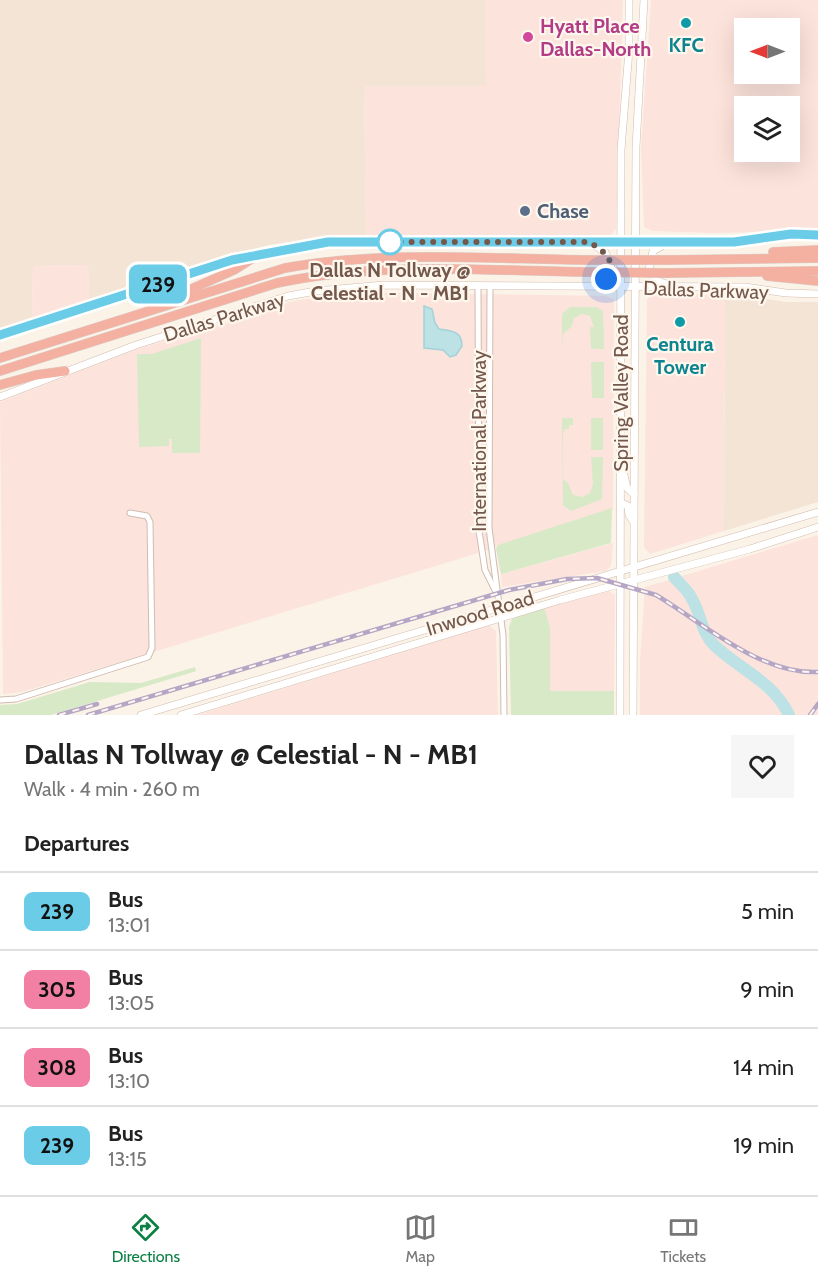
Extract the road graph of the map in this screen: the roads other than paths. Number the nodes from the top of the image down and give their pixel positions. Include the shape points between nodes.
1 (629, 0) edge
2 (644, 0) edge
3 (629, 50) junction
4 (642, 50) junction
5 (636, 147) junction
6 (621, 150) junction
7 (818, 235) edge
8 (589, 242) junction
9 (621, 242) junction
10 (635, 242) junction
11 (676, 242) junction
12 (818, 250) edge
13 (261, 253) junction
14 (744, 258) junction
15 (818, 258) edge
16 (818, 271) edge
17 (744, 273) junction
18 (818, 281) edge
19 (478, 286) junction
20 (490, 286) junction
21 (593, 287) junction
22 (621, 287) junction
23 (636, 287) junction
24 (676, 287) junction
25 (818, 294) edge
26 (128, 318) junction
27 (0, 335) edge
28 (0, 358) edge
29 (0, 371) edge
30 (65, 371) junction
31 (0, 385) edge
32 (0, 397) edge
33 (622, 457) junction
34 (634, 494) junction
35 (621, 503) junction
36 (818, 512) edge
37 (130, 513) dead end
38 (633, 520) junction
39 (818, 527) edge
40 (747, 533) junction
41 (750, 549) junction
42 (633, 568) junction
43 (619, 572) junction
44 (633, 580) junction
45 (619, 583) junction
46 (496, 592) junction
47 (499, 608) junction
48 (501, 619) junction
49 (349, 652) junction
50 (353, 663) junction
51 (0, 700) edge
52 (175, 705) junction
53 (141, 715) edge
54 (179, 715) edge
55 (504, 715) edge
56 (620, 715) edge
57 (633, 715) edge

1 - 3 main road, Spring Valley Road
2 - 4 main road, Spring Valley Road
3 - 4 main road
3 - 6 main road, Spring Valley Road
4 - 5 main road, Spring Valley Road
5 - 6 main road
5 - 10 main road, Spring Valley Road
6 - 9 main road, Spring Valley Road
7 - 11 main road
8 - 9 main road
8 - 13 main road via 328,242
8 - 21 main road via 605,252 611,267 606,279
9 - 10 main road
9 - 22 main road, Spring Valley Road
10 - 11 main road
10 - 23 main road, Spring Valley Road
11 - 24 main road via 655,248 649,263 655,280
12 - 14 highway
13 - 26 highway via 234,270
13 - 27 main road
14 - 15 highway
14 - 26 highway, bridge via 383,258 319,262 285,268
16 - 17 highway
17 - 18 highway
17 - 29 highway, bridge via 379,270 310,276
19 - 20 main road, Dallas Parkway
19 - 30 main road, Dallas Parkway via 353,286 288,296
19 - 46 street, International Parkway via 480,537 485,570
20 - 21 main road, Dallas Parkway
20 - 46 street, International Parkway via 489,507 498,578
21 - 22 main road, Dallas Parkway
22 - 23 main road, Dallas Parkway
22 - 33 main road, Spring Valley Road
23 - 24 main road, Dallas Parkway
23 - 34 main road, Spring Valley Road
24 - 25 main road, Dallas Parkway via 745,287
26 - 28 highway
30 - 31 highway
30 - 32 main road, Dallas Parkway
33 - 34 main road via 627,488
33 - 35 main road, Spring Valley Road
34 - 38 main road, Spring Valley Road
35 - 38 main road via 628,506
35 - 43 main road, Spring Valley Road
36 - 40 main road, Inwood Road
37 - 51 street via 147,516 150,522 152,648 148,657 16,699
38 - 42 main road, Spring Valley Road
39 - 41 main road, Inwood Road
40 - 41 main road
40 - 42 main road, Inwood Road
41 - 44 main road, Inwood Road
42 - 43 main road, Inwood Road
42 - 44 main road, Spring Valley Road
43 - 45 main road, Spring Valley Road
43 - 47 main road, Inwood Road
44 - 45 main road, Inwood Road
44 - 57 main road, Spring Valley Road
45 - 48 main road, Inwood Road
45 - 56 main road, Spring Valley Road
46 - 47 street, International Parkway
47 - 48 street, International Parkway
47 - 49 main road, Inwood Road
48 - 50 main road, Inwood Road
48 - 55 street, International Parkway
49 - 50 main road
49 - 52 main road, Inwood Road
50 - 54 main road, Inwood Road
52 - 53 main road, Inwood Road
52 - 54 main road

